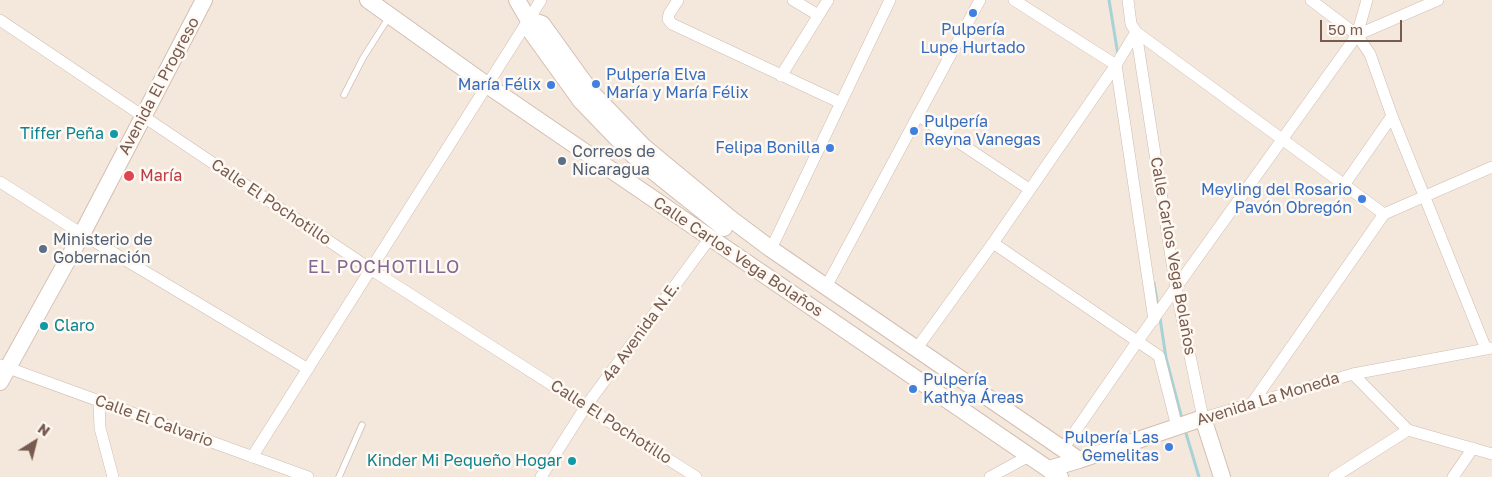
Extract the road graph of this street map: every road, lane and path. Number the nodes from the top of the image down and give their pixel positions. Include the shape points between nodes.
1 (204, 0) edge
2 (368, 0) edge
3 (517, 0) edge
4 (541, 0) edge
5 (678, 0) edge
6 (792, 0) edge
7 (828, 0) edge
8 (890, 0) edge
9 (980, 0) edge
10 (1128, 0) edge
11 (1311, 0) edge
12 (1367, 0) edge
13 (1438, 0) edge
14 (1017, 1) edge
15 (818, 15) junction
16 (390, 16) junction
17 (528, 19) junction
18 (0, 20) edge
19 (1136, 32) junction
20 (1357, 35) junction
21 (1117, 64) junction
22 (781, 76) junction
23 (487, 85) junction
24 (344, 95) dead end
25 (841, 103) junction
26 (143, 115) junction
27 (919, 116) junction
28 (1392, 116) junction
29 (1282, 139) junction
30 (1492, 167) edge
31 (0, 182) edge
32 (1344, 184) junction
33 (1029, 189) junction
34 (1424, 198) junction
35 (1384, 214) junction
36 (720, 232) junction
37 (82, 234) junction
38 (993, 243) junction
39 (771, 249) junction
40 (372, 270) junction
41 (826, 287) junction
42 (1176, 289) junction
43 (1154, 320) junction
44 (1137, 342) junction
45 (916, 348) junction
46 (1489, 349) edge
47 (308, 369) junction
48 (3, 372) edge
49 (1353, 374) junction
50 (99, 402) junction
51 (1253, 402) junction
52 (586, 406) junction
53 (1201, 418) junction
54 (362, 425) dead end
55 (1180, 426) junction
56 (1408, 430) junction
57 (1473, 448) junction
58 (1063, 449) junction
59 (1492, 454) edge
60 (1029, 456) junction
61 (252, 457) junction
62 (1079, 460) junction
63 (1055, 473) edge
64 (113, 477) edge
65 (308, 477) edge
66 (339, 477) edge
67 (541, 477) edge
68 (696, 477) edge
69 (990, 477) edge
70 (1222, 477) edge
71 (1334, 477) edge
72 (1453, 477) edge

1 - 26 street, Avenida El Progreso
2 - 16 street, Calle Carlos Vega Bolaños
3 - 17 street
4 - 17 street
5 - 22 street via 668,19 672,24
6 - 15 street
7 - 15 street
8 - 25 street
9 - 27 street
10 - 19 street, Calle Carlos Vega Bolaños via 1131,24
11 - 20 street
12 - 20 street
13 - 20 street
14 - 21 street
15 - 22 street
16 - 23 street, Calle Carlos Vega Bolaños
16 - 24 lane
17 - 23 street
17 - 36 street via 532,33 581,101 634,156
18 - 26 street, Calle El Pochotillo
19 - 21 street
19 - 29 street
19 - 42 street, Calle Carlos Vega Bolaños
20 - 28 street via 1370,54
20 - 29 street
21 - 33 street
21 - 43 street
22 - 25 street
23 - 36 street, Calle Carlos Vega Bolaños
23 - 40 street
25 - 39 street
26 - 37 street, Avenida El Progreso
26 - 40 street, Calle El Pochotillo
27 - 33 street
27 - 41 street
28 - 32 street
28 - 34 street
29 - 32 street
29 - 42 street
30 - 34 street
31 - 37 street
32 - 35 street
33 - 38 street
34 - 35 street
34 - 46 street
35 - 51 street
36 - 39 street, Calle Carlos Vega Bolaños
36 - 52 street, 4a Avenida N.E.
36 - 60 street, Calle Carlos Vega Bolaños
37 - 47 street
37 - 48 street, Avenida El Progreso
38 - 44 street
38 - 45 street
39 - 41 street, Calle Carlos Vega Bolaños
40 - 47 street
40 - 52 street, Calle El Pochotillo
41 - 45 street, Calle Carlos Vega Bolaños
42 - 43 street
42 - 53 street, Calle Carlos Vega Bolaños
43 - 44 street
44 - 55 street via 1159,356
44 - 58 street
45 - 58 street, Calle Carlos Vega Bolaños
46 - 49 street, Avenida La Moneda
47 - 61 street
48 - 50 street, Calle El Calvario
49 - 51 street, Avenida La Moneda
49 - 56 street
50 - 61 street, Calle El Calvario
50 - 64 street via 100,428
51 - 53 street, Avenida La Moneda
52 - 67 street, 4a Avenida N.E.
52 - 68 street, Calle El Pochotillo
53 - 55 street, Avenida La Moneda
53 - 70 street, Calle Carlos Vega Bolaños
54 - 66 lane
55 - 62 street, Avenida La Moneda
56 - 57 street
56 - 71 street
57 - 59 street
57 - 72 street
58 - 62 street, Calle Carlos Vega Bolaños
60 - 63 street, Calle Carlos Vega Bolaños
60 - 69 street
61 - 65 street, Calle El Calvario
62 - 63 street, Avenida La Moneda

